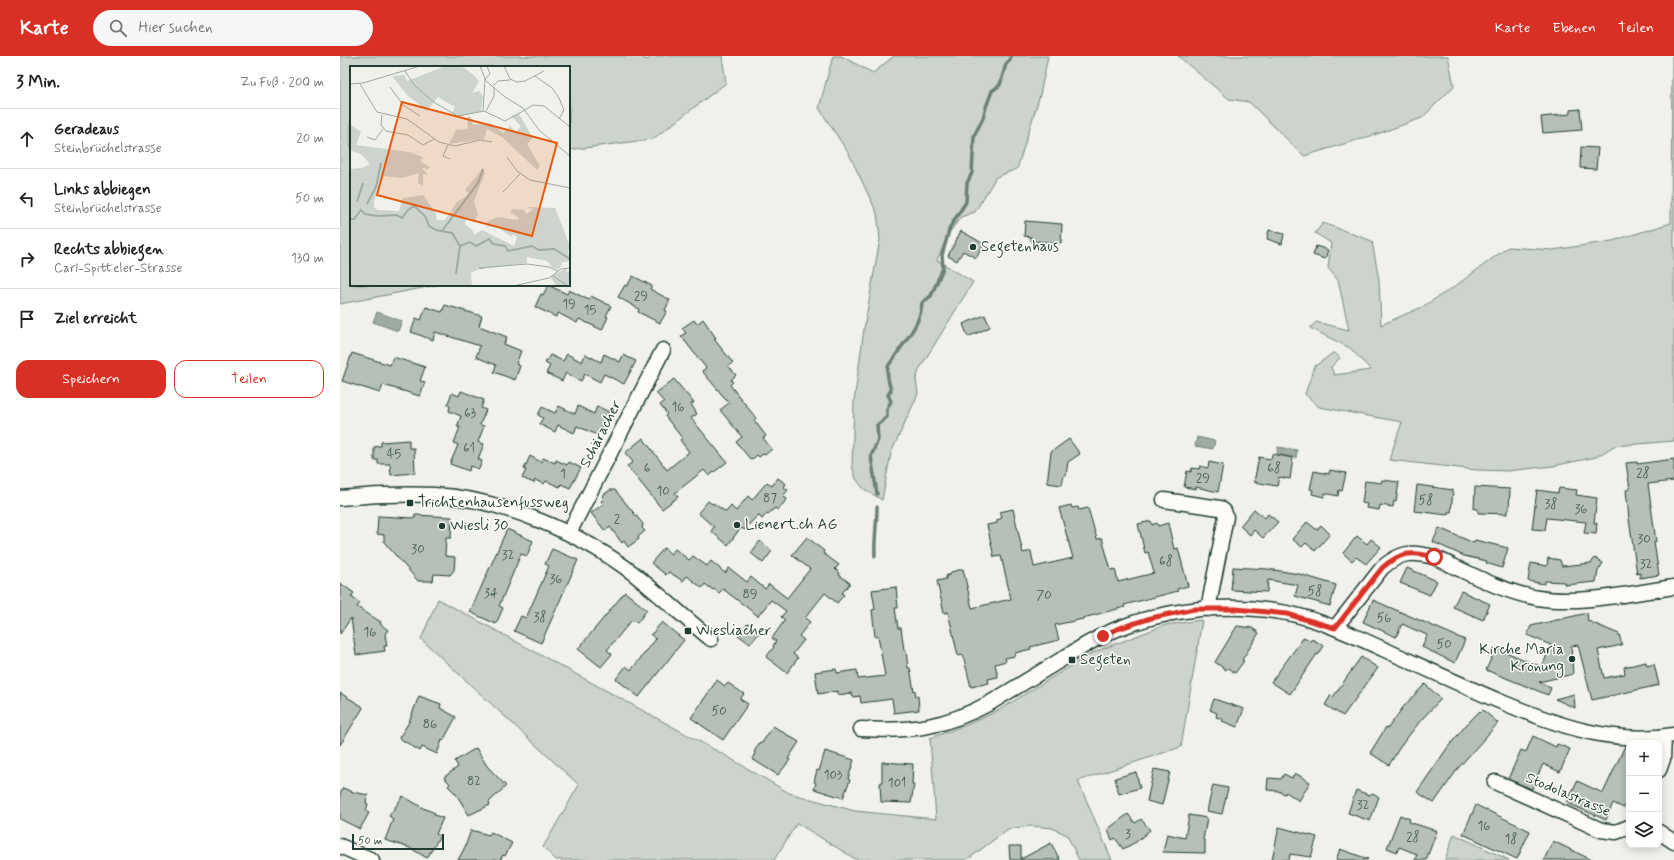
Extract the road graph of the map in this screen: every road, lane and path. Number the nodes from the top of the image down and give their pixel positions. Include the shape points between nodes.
1 (663, 350) dead end
2 (340, 498) edge
3 (1164, 500) dead end
4 (569, 533) junction
5 (1674, 587) edge
6 (1208, 609) junction
7 (1335, 628) junction
8 (710, 639) dead end
9 (861, 729) dead end
10 (1669, 736) edge
11 (1662, 762) edge
12 (1495, 782) dead end
13 (1626, 828) edge
14 (1662, 834) edge
15 (1674, 842) edge
16 (340, 846) edge
17 (372, 860) edge

1 - 4 street, Schäracher
2 - 4 street via 435,495 524,514
3 - 6 street via 1220,508 1224,511 1226,517
4 - 8 street via 634,574
5 - 7 street via 1573,601 1543,599 1507,590 1434,557 1409,553 1391,560 1382,568
6 - 7 street via 1262,610 1287,614
6 - 9 street via 1175,612 1117,629 1087,644 990,703 946,723 905,730
7 - 10 street via 1549,722 1616,736
10 - 11 street
12 - 13 street, Stodolastrasse via 1601,830 1616,832
14 - 15 street
16 - 17 street

